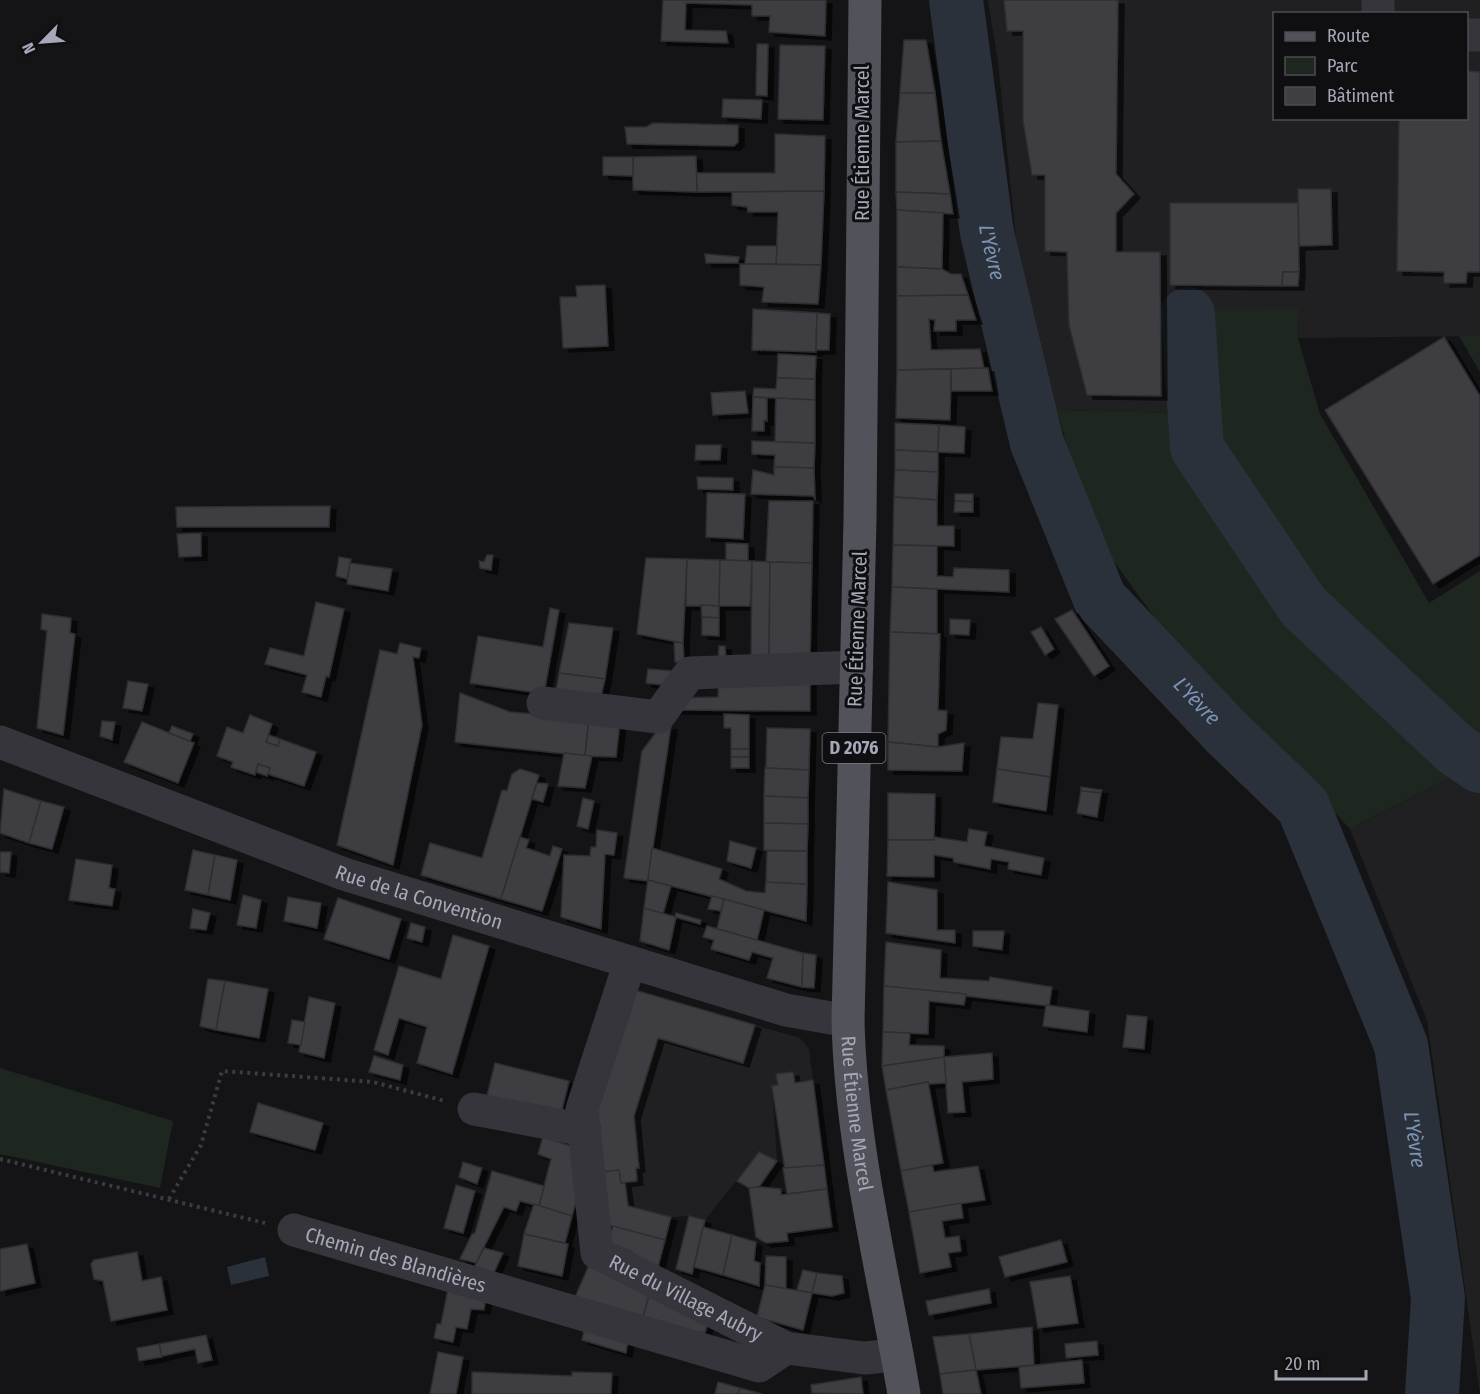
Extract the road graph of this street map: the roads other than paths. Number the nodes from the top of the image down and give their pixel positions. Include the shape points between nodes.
1 (864, 0) edge
2 (885, 0) edge
3 (863, 38) junction
4 (857, 668) junction
5 (543, 703) dead end
6 (0, 742) edge
7 (630, 962) junction
8 (848, 1021) junction
9 (474, 1109) road end
10 (585, 1130) junction
11 (294, 1230) road end
12 (786, 1348) junction
13 (897, 1355) junction
14 (904, 1394) edge

1 - 3 main road, Rue Étienne Marcel / D 2076
2 - 3 main road, Rue Étienne Marcel
3 - 4 main road, Rue Étienne Marcel / D 2076
4 - 5 street via 690,673 658,717
4 - 8 main road, Rue Étienne Marcel / D 2076
6 - 7 street, Rue de la Convention via 344,874
7 - 8 street, Rue de la Convention via 786,1010
7 - 10 street, Rue du Village Aubry via 582,1109
8 - 13 main road, Rue Étienne Marcel / D 2076 via 855,1124
9 - 10 street
10 - 12 street, Rue du Village Aubry via 597,1253
11 - 12 street, Chemin des Blandières via 759,1366
12 - 13 street, Rue du Village Aubry via 864,1358
13 - 14 main road, Rue Étienne Marcel / D 2076

